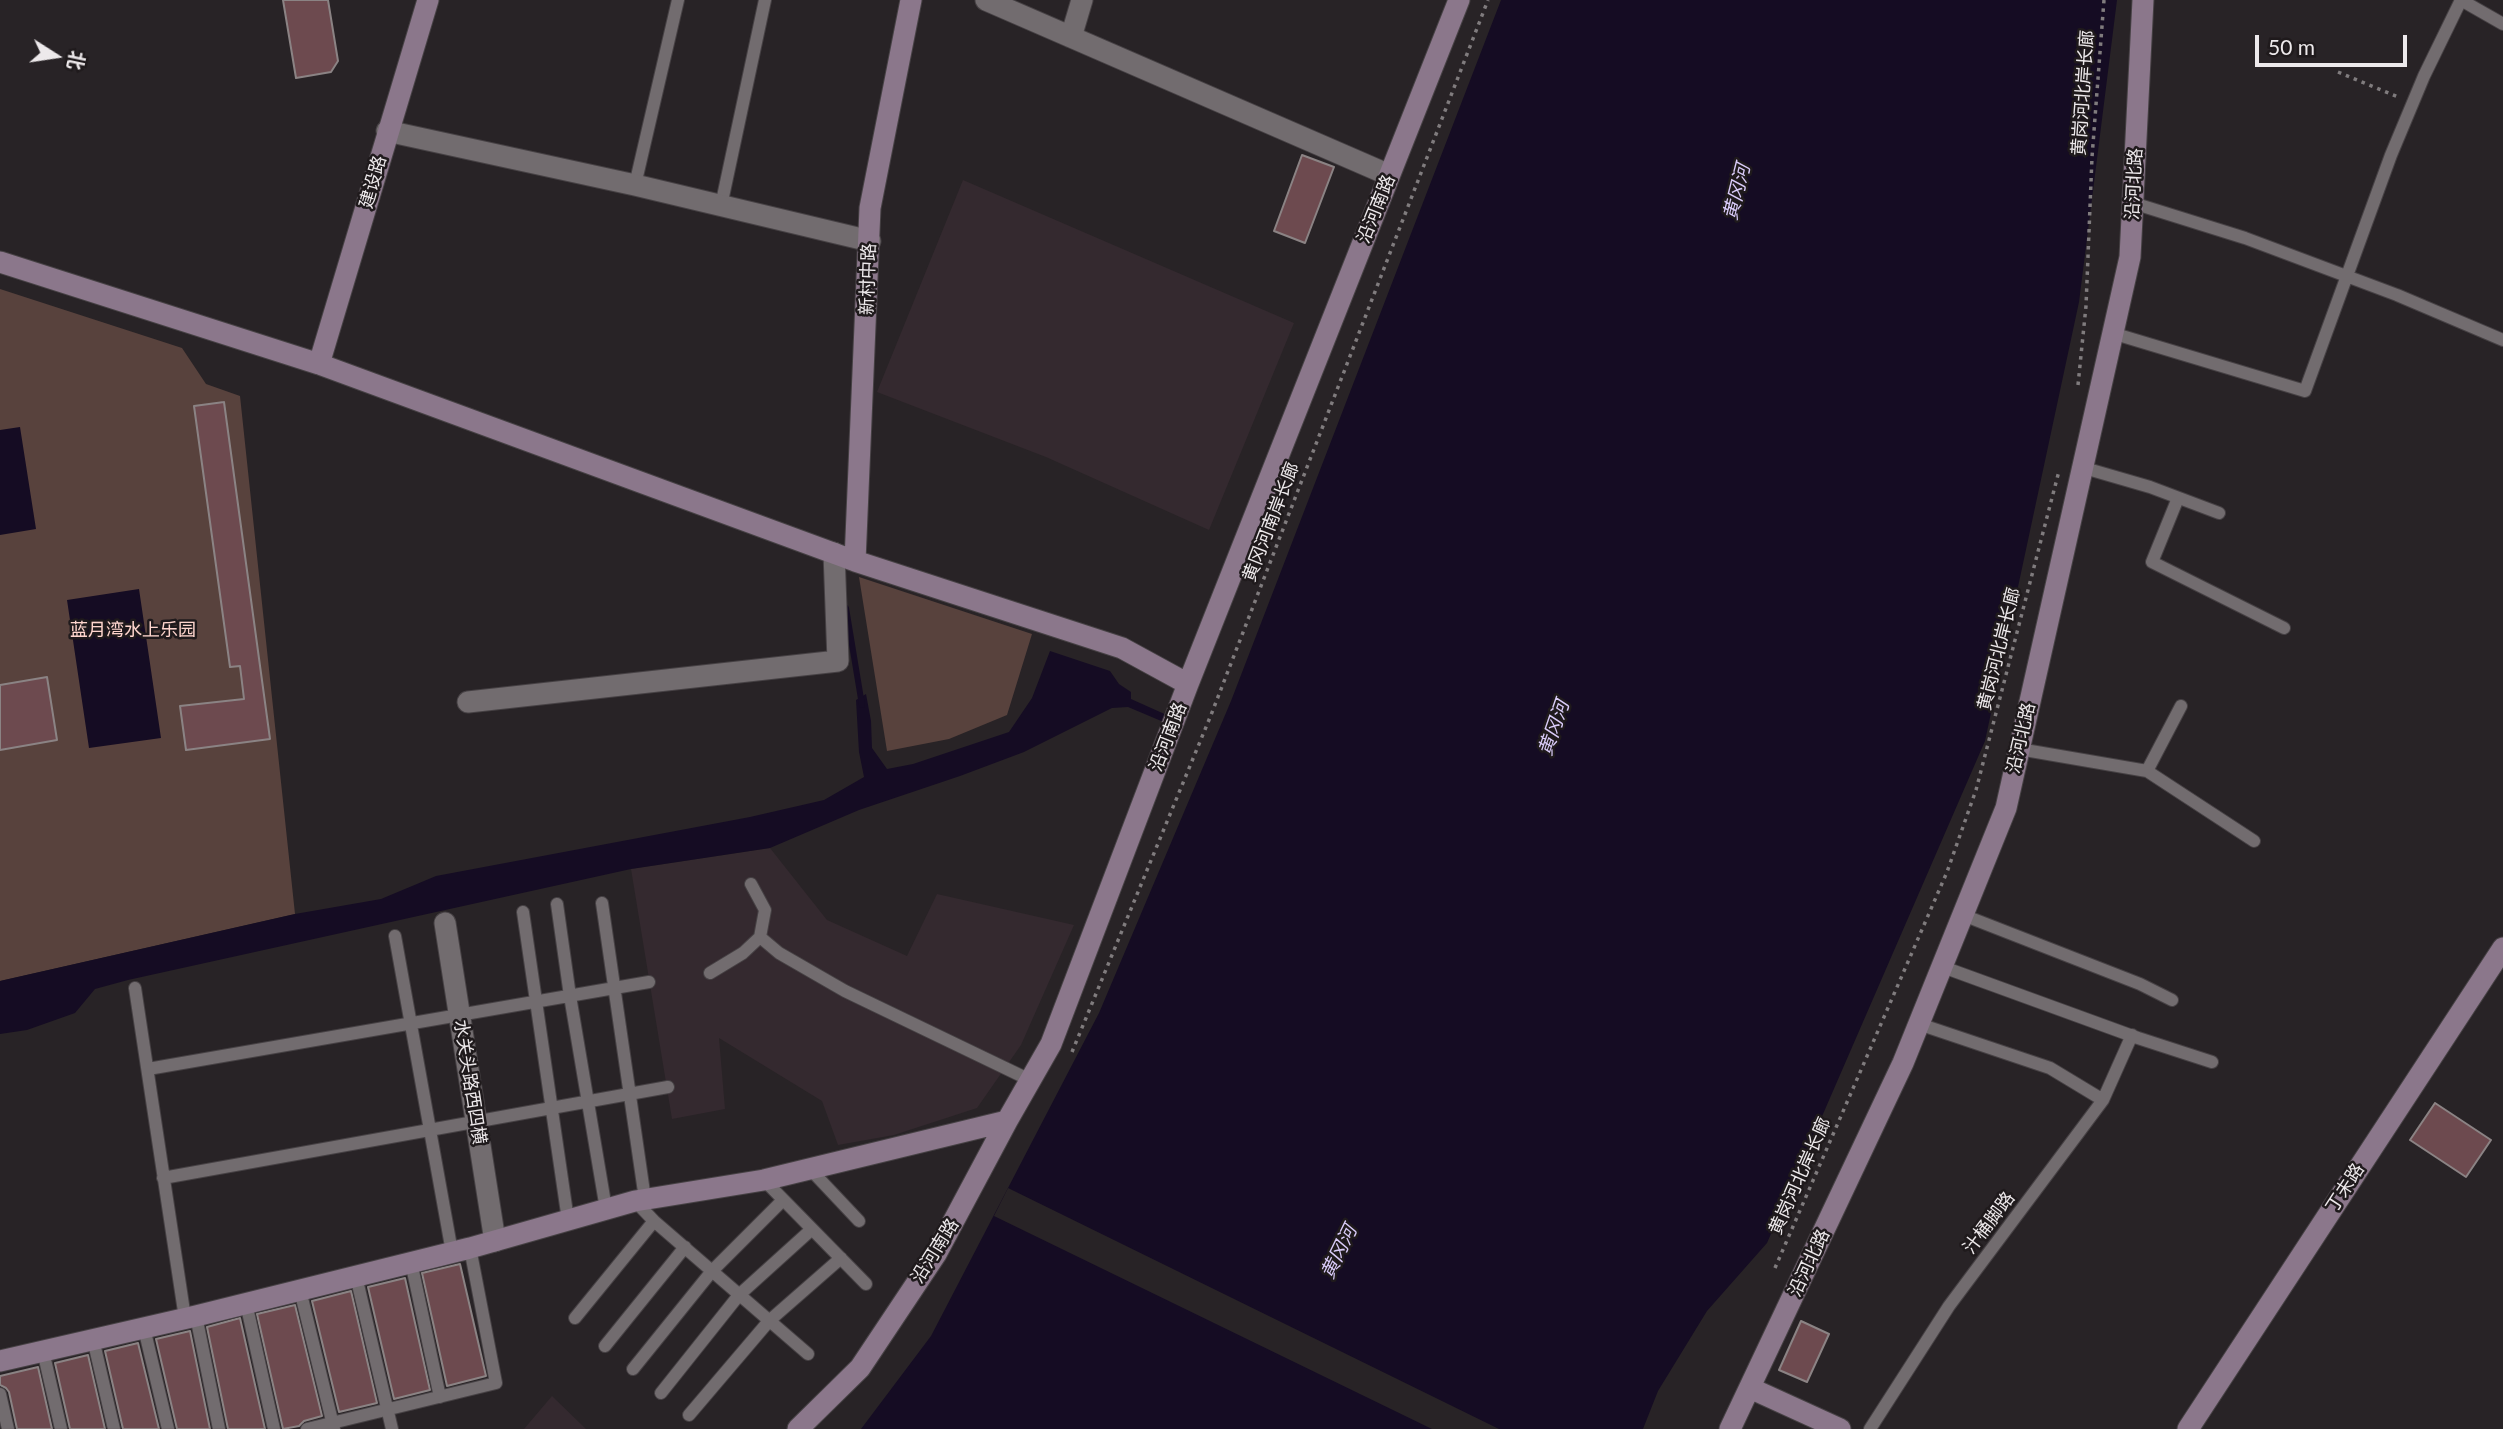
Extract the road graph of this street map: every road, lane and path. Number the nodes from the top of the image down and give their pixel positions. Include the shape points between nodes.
1 (428, 0) edge
2 (678, 0) edge
3 (765, 0) edge
4 (911, 0) edge
5 (986, 0) edge
6 (1082, 0) edge
7 (1459, 0) edge
8 (1488, 0) edge
9 (2104, 0) edge
10 (2143, 0) edge
11 (2461, 0) edge
12 (2503, 24) edge
13 (1072, 37) junction
14 (2339, 72) dead end
15 (2413, 103) junction
16 (387, 131) junction
17 (1389, 175) junction
18 (635, 185) junction
19 (2133, 203) junction
20 (721, 206) junction
21 (870, 241) junction
22 (0, 262) edge
23 (2348, 277) junction
24 (2112, 333) junction
25 (2503, 340) edge
26 (319, 364) junction
27 (2078, 387) dead end
28 (2081, 467) junction
29 (2060, 468) dead end
30 (2178, 498) junction
31 (2219, 513) dead end
32 (834, 553) junction
33 (855, 561) junction
34 (2284, 628) dead end
35 (1188, 684) junction
36 (468, 702) dead end
37 (2181, 706) dead end
38 (2019, 749) junction
39 (2147, 771) junction
40 (2254, 841) dead end
41 (751, 884) dead end
42 (602, 903) dead end
43 (557, 904) dead end
44 (523, 912) dead end
45 (1963, 915) junction
46 (445, 923) dead end
47 (395, 936) dead end
48 (760, 937) junction
49 (2503, 948) edge
50 (1943, 967) junction
51 (710, 973) dead end
52 (649, 982) dead end
53 (135, 988) dead end
54 (614, 988) junction
55 (570, 996) junction
56 (2172, 1000) dead end
57 (536, 1001) junction
58 (459, 1015) junction
59 (411, 1023) junction
60 (1919, 1024) junction
61 (2132, 1035) junction
62 (1072, 1052) dead end
63 (2212, 1062) dead end
64 (148, 1069) junction
65 (1030, 1080) junction
66 (668, 1087) dead end
67 (630, 1093) junction
68 (2103, 1100) junction
69 (588, 1101) junction
70 (552, 1108) junction
71 (1007, 1121) junction
72 (476, 1122) junction
73 (430, 1130) junction
74 (809, 1168) junction
75 (163, 1178) junction
76 (764, 1180) junction
77 (640, 1200) junction
78 (783, 1200) junction
79 (606, 1209) junction
80 (568, 1220) junction
81 (654, 1221) junction
82 (859, 1221) dead end
83 (812, 1229) junction
84 (495, 1241) junction
85 (685, 1247) junction
86 (461, 1250) junction
87 (841, 1258) junction
88 (411, 1262) junction
89 (1775, 1268) dead end
90 (712, 1270) junction
91 (356, 1276) junction
92 (866, 1284) dead end
93 (300, 1290) junction
94 (739, 1295) junction
95 (246, 1303) junction
96 (190, 1317) junction
97 (575, 1318) dead end
98 (769, 1321) junction
99 (144, 1328) junction
100 (93, 1339) junction
101 (605, 1346) dead end
102 (43, 1351) junction
103 (808, 1354) dead end
104 (0, 1361) edge
105 (633, 1369) dead end
106 (1750, 1388) junction
107 (661, 1393) dead end
108 (0, 1394) edge
109 (440, 1396) junction
110 (386, 1410) junction
111 (689, 1415) dead end
112 (333, 1426) edge
113 (8, 1429) edge
114 (61, 1429) edge
115 (114, 1429) edge
116 (168, 1429) edge
117 (219, 1429) edge
118 (274, 1429) edge
119 (307, 1429) edge
120 (392, 1429) edge
121 (798, 1429) edge
122 (1730, 1429) edge
123 (1840, 1429) edge
124 (1870, 1429) edge
125 (2188, 1429) edge

1 - 16 street, 建设路
2 - 18 lane
3 - 20 lane
4 - 21 street, 新村中路 via 870,208
5 - 13 street
6 - 13 street
7 - 17 street, 沿河南路
8 - 62 path, 黄冈河南岸长廊 via 1220,690
9 - 27 path, 黄岗河北岸长廊
10 - 19 street, 沿河北路
11 - 12 lane
11 - 15 lane
13 - 17 street
14 - 15 path
15 - 23 lane
16 - 18 street
16 - 26 street, 建设路
17 - 35 street, 沿河南路
18 - 20 street
19 - 23 lane
19 - 24 street, 沿河北路 via 2130,257
20 - 21 street
21 - 33 street, 新村中路
22 - 26 street
23 - 24 lane via 2305,391
23 - 25 lane
24 - 28 street, 沿河北路
26 - 32 street
28 - 30 lane
28 - 38 street, 沿河北路
29 - 89 path, 黄岗河北岸长廊 via 1976,790 1956,849
30 - 31 lane
30 - 34 lane via 2152,562
32 - 33 street
32 - 36 street via 838,661
33 - 35 street via 1122,648
35 - 65 street, 沿河南路 via 1051,1044
37 - 39 lane
38 - 39 lane
38 - 45 street, 沿河北路 via 2006,807
39 - 40 lane
41 - 48 lane via 765,910
42 - 54 lane
43 - 55 lane
44 - 57 lane
45 - 50 street, 沿河北路
45 - 56 lane
46 - 58 street, 水关头路西四横
47 - 59 lane
48 - 51 lane
48 - 65 lane via 845,991
49 - 125 street, 丁未路
50 - 60 street, 沿河北路
50 - 61 lane
52 - 54 lane
53 - 64 lane
54 - 55 lane
54 - 67 lane
55 - 57 lane
55 - 69 lane
57 - 58 lane
57 - 70 lane
58 - 59 lane
58 - 72 street, 水关头路西四横
59 - 64 lane
59 - 73 lane
60 - 68 lane via 2050,1068
60 - 106 street, 沿河北路
61 - 63 lane
61 - 68 lane, 汁桶脚路
64 - 75 lane
65 - 71 street, 沿河南路
66 - 67 lane
67 - 69 lane
67 - 77 lane
68 - 124 lane, 汁桶脚路 via 1949,1306
69 - 70 lane
69 - 79 lane
70 - 72 lane
70 - 80 lane
71 - 74 street
71 - 121 street, 沿河南路 via 936,1254 860,1368
72 - 73 lane
72 - 84 street, 水关头路西四横
73 - 75 lane
73 - 86 lane
74 - 76 street
74 - 82 lane
75 - 96 lane
76 - 77 street
76 - 78 lane
77 - 79 street
77 - 81 lane
78 - 83 lane
78 - 90 lane
79 - 80 street
80 - 84 street
81 - 85 lane
81 - 97 lane
83 - 87 lane
83 - 94 lane
84 - 86 street
85 - 90 lane
85 - 101 lane
86 - 88 street
86 - 109 lane via 496,1383
87 - 92 lane
87 - 98 lane
88 - 91 street
88 - 109 lane
90 - 94 lane
90 - 105 lane
91 - 93 street
91 - 110 lane
93 - 95 street
93 - 112 lane
94 - 98 lane
94 - 107 lane
95 - 96 street
95 - 118 lane
96 - 99 street
96 - 117 lane
98 - 103 lane
98 - 111 lane
99 - 100 street
99 - 116 lane
100 - 102 street
100 - 115 lane
102 - 104 street
102 - 114 lane
106 - 122 street, 沿河北路
106 - 123 street
108 - 113 lane
109 - 110 lane
110 - 112 lane
110 - 120 lane
112 - 119 lane

